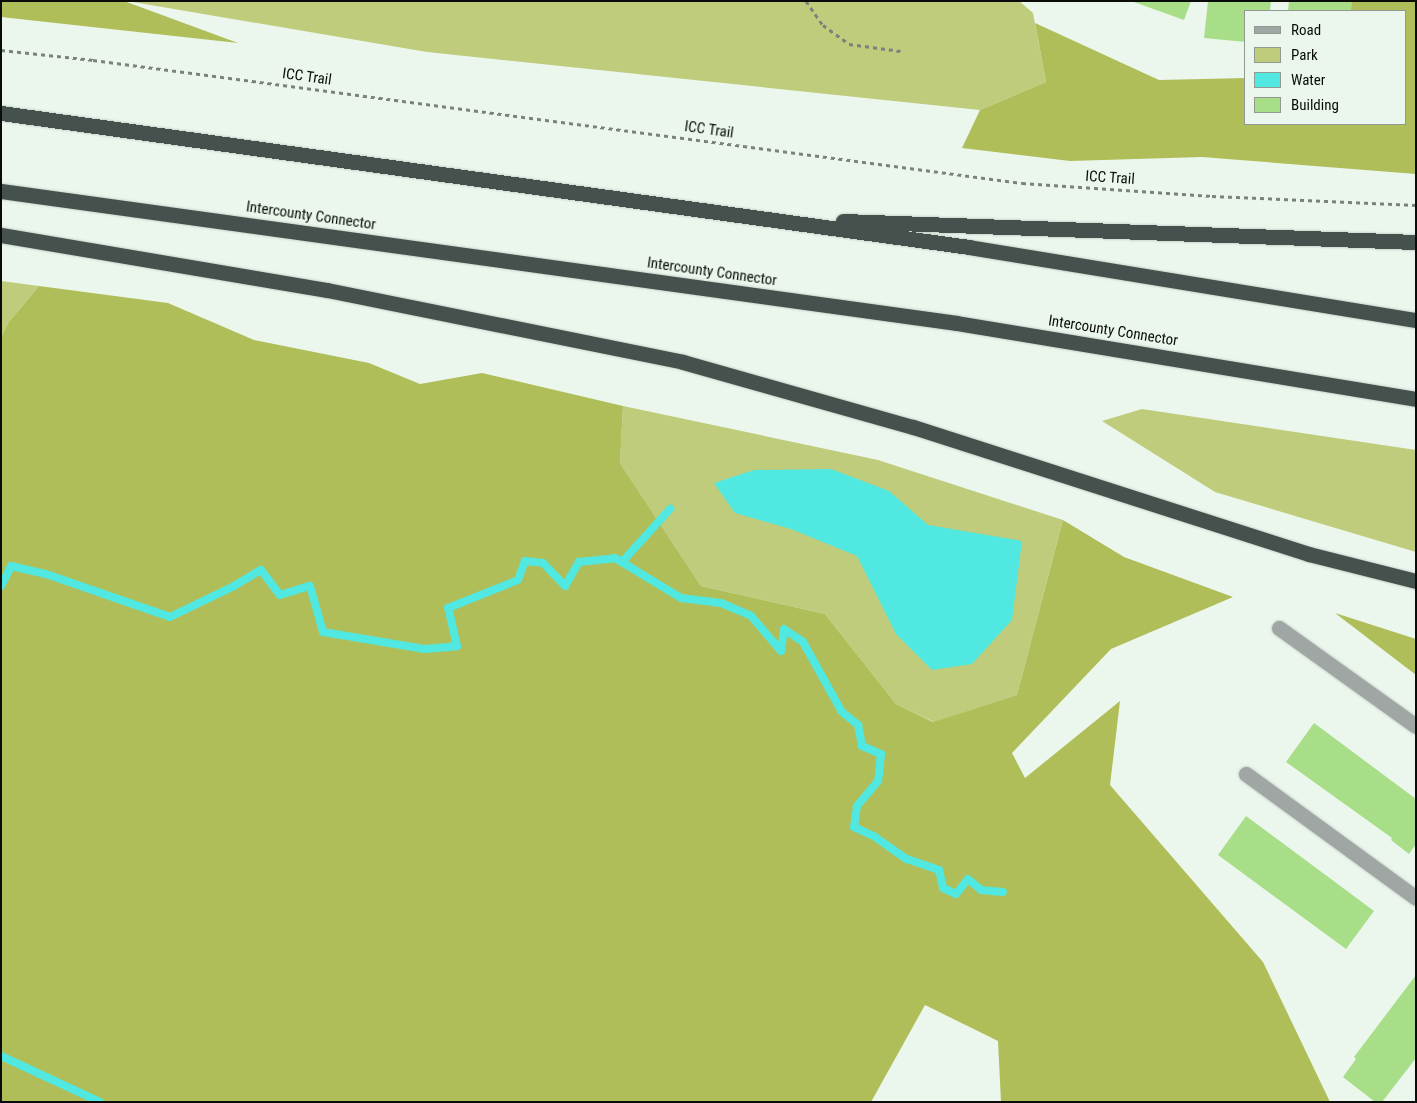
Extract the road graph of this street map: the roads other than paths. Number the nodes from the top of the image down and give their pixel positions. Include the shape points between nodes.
1 (1, 114) edge
2 (1, 191) edge
3 (751, 217) junction
4 (1, 235) edge
5 (1416, 242) edge
6 (1416, 320) edge
7 (1416, 399) edge
8 (1416, 581) edge
9 (1279, 628) dead end
10 (1416, 726) edge
11 (1246, 774) dead end
12 (1416, 898) edge

1 - 3 highway
2 - 7 highway, Intercounty Connector via 957,324
3 - 5 highway
3 - 6 highway via 979,248
4 - 8 highway via 327,290 682,362 913,427 1309,554
9 - 10 street
11 - 12 street

